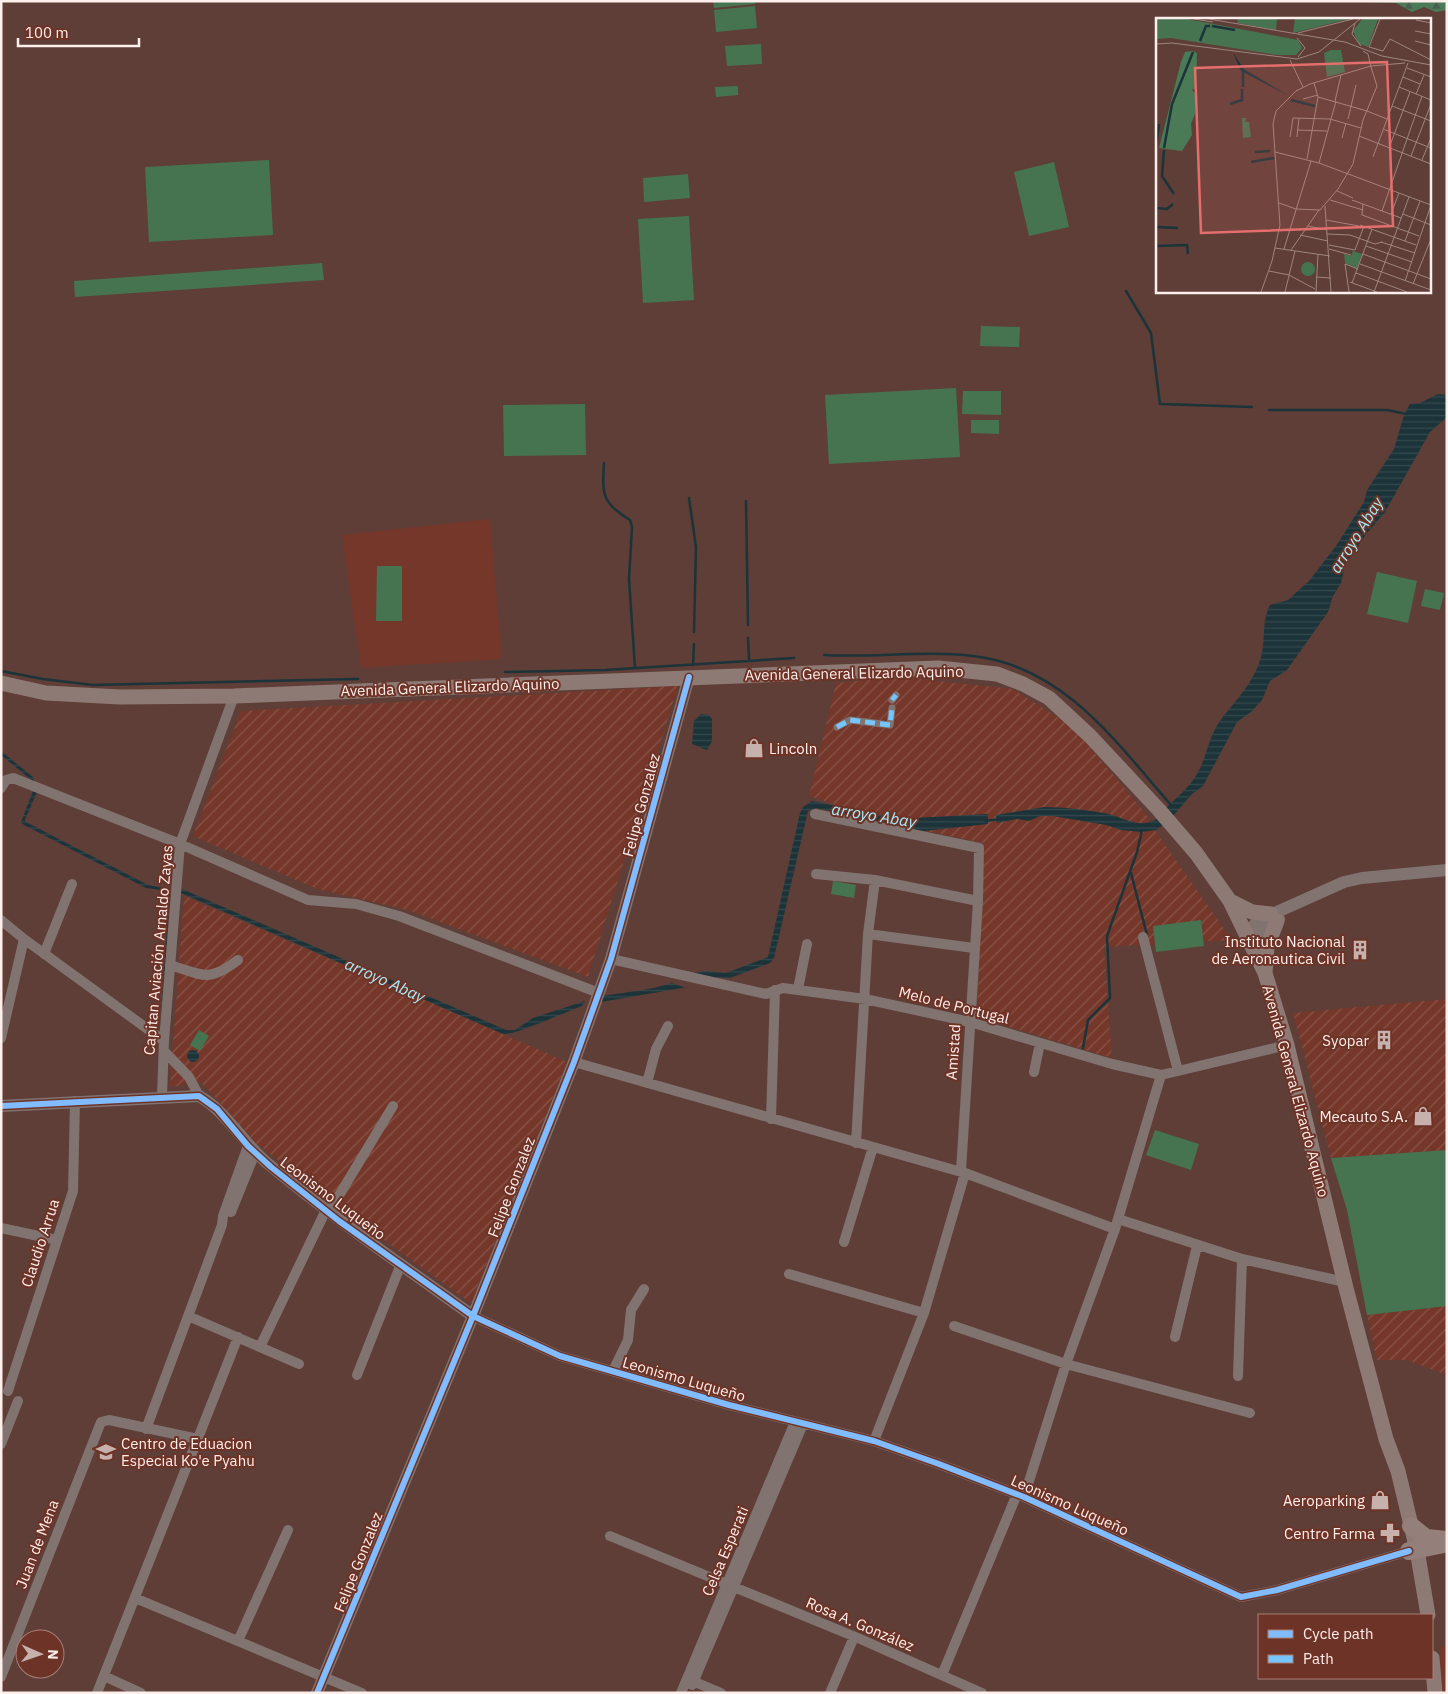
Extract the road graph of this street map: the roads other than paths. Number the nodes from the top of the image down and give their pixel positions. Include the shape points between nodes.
1 (689, 677) junction
2 (1, 683) edge
3 (234, 696) junction
4 (893, 706) dead end
5 (837, 727) dead end
6 (1, 788) edge
7 (814, 814) dead end
8 (180, 844) junction
9 (1447, 870) edge
10 (816, 874) dead end
11 (1447, 878) edge
12 (875, 880) junction
13 (72, 884) dead end
14 (978, 901) junction
15 (1230, 901) junction
16 (1274, 917) junction
17 (1, 920) edge
18 (868, 934) junction
19 (1247, 936) junction
20 (1143, 937) dead end
21 (24, 939) junction
22 (807, 944) dead end
23 (974, 948) junction
24 (44, 954) junction
25 (611, 959) junction
26 (238, 960) dead end
27 (170, 965) junction
28 (1264, 973) junction
29 (798, 989) junction
30 (775, 990) junction
31 (599, 994) junction
32 (865, 1000) junction
33 (970, 1022) junction
34 (668, 1026) dead end
35 (1, 1038) edge
36 (1040, 1043) junction
37 (1287, 1044) junction
38 (164, 1046) junction
39 (574, 1062) junction
40 (1178, 1070) junction
41 (1034, 1072) dead end
42 (1161, 1075) junction
43 (647, 1083) junction
44 (162, 1096) junction
45 (199, 1096) junction
46 (75, 1101) junction
47 (1, 1106) edge
48 (394, 1106) dead end
49 (771, 1119) junction
50 (856, 1143) junction
51 (872, 1147) junction
52 (252, 1150) junction
53 (963, 1172) junction
54 (328, 1211) junction
55 (1116, 1224) junction
56 (1, 1228) edge
57 (57, 1240) junction
58 (844, 1242) dead end
59 (1197, 1246) junction
60 (1242, 1259) junction
61 (401, 1264) junction
62 (789, 1274) dead end
63 (1345, 1282) junction
64 (644, 1289) dead end
65 (924, 1313) junction
66 (188, 1316) junction
67 (473, 1316) junction
68 (954, 1326) dead end
69 (1175, 1337) dead end
70 (238, 1338) junction
71 (260, 1347) junction
72 (299, 1364) dead end
73 (1066, 1364) junction
74 (612, 1372) junction
75 (357, 1374) dead end
76 (1238, 1376) dead end
77 (8, 1391) dead end
78 (18, 1401) dead end
79 (1250, 1413) dead end
80 (799, 1423) junction
81 (146, 1429) junction
82 (2, 1439) edge
83 (198, 1439) junction
84 (1386, 1439) junction
85 (874, 1441) junction
86 (1020, 1496) junction
87 (1411, 1526) junction
88 (288, 1530) dead end
89 (610, 1536) dead end
90 (1447, 1542) edge
91 (1413, 1551) junction
92 (730, 1587) junction
93 (135, 1598) junction
94 (1418, 1614) edge
95 (1428, 1614) edge
96 (854, 1637) junction
97 (238, 1641) junction
98 (1433, 1670) edge
99 (942, 1675) junction
100 (104, 1676) junction
101 (1, 1677) edge
102 (324, 1677) junction
103 (1424, 1679) edge
104 (691, 1680) junction
105 (97, 1693) edge
106 (141, 1693) edge
107 (317, 1693) edge
108 (362, 1693) edge
109 (682, 1693) edge
110 (689, 1693) edge
111 (720, 1693) edge
112 (830, 1693) edge
113 (982, 1693) edge
114 (1424, 1693) edge
115 (1435, 1693) edge

1 - 3 main road, Avenida General Elizardo Aquino
1 - 15 main road, Avenida General Elizardo Aquino via 938,668 997,674 1024,684 1049,698 1071,717 1170,822
1 - 25 street, Felipe Gonzalez
2 - 3 main road, Avenida General Elizardo Aquino via 46,693 120,697
3 - 8 street, Capitan Aviación Arnaldo Zayas
4 - 5 street via 878,724 850,720
6 - 8 street via 6,780 13,778
7 - 14 street, Amistad via 977,846
8 - 27 street, Capitan Aviación Arnaldo Zayas
8 - 31 street via 308,900 356,904 399,916
9 - 16 street via 1344,882
10 - 12 street
11 - 16 street via 1340,890
12 - 14 street
12 - 18 street
13 - 24 street
14 - 23 street, Amistad
15 - 16 main road via 1252,912
15 - 19 main road, Avenida General Elizardo Aquino
16 - 19 street via 1255,923
16 - 28 main road
17 - 21 street
18 - 23 street
18 - 32 street
19 - 28 main road, Avenida General Elizardo Aquino
20 - 40 street
21 - 24 street
21 - 35 street
22 - 29 street
23 - 33 street, Amistad
24 - 38 street
25 - 30 street, Melo de Portugal via 766,994
25 - 31 street, Felipe Gonzalez
26 - 27 street via 213,976
27 - 38 street, Capitan Aviación Arnaldo Zayas
28 - 37 main road, Avenida General Elizardo Aquino
29 - 30 street, Melo de Portugal
29 - 32 street, Melo de Portugal
30 - 49 street
31 - 39 street, Felipe Gonzalez
32 - 33 street, Melo de Portugal
32 - 50 street
33 - 36 street, Melo de Portugal
33 - 53 street, Amistad
34 - 43 street via 656,1049
36 - 41 street
36 - 42 street, Melo de Portugal
37 - 40 street, Melo de Portugal
37 - 63 main road, Avenida General Elizardo Aquino
38 - 44 street, Capitan Aviación Arnaldo Zayas
38 - 45 street via 189,1077
39 - 43 street
39 - 67 street, Felipe Gonzalez
40 - 42 street, Melo de Portugal
42 - 55 street
43 - 49 street
44 - 45 street
44 - 46 street
45 - 52 street, Leonismo Luqueño via 217,1109
46 - 47 street
46 - 57 street, Claudio Arrua via 73,1192
48 - 54 street
49 - 50 street
50 - 51 street
51 - 53 street
51 - 58 street
52 - 54 street, Leonismo Luqueño
52 - 66 street
53 - 55 street
53 - 65 street, Amistad
54 - 61 street, Leonismo Luqueño
54 - 71 street
55 - 59 street
55 - 73 street
56 - 57 street
57 - 77 street, Claudio Arrua
59 - 60 street
59 - 69 street
60 - 63 street
60 - 76 street
61 - 67 street, Leonismo Luqueño
61 - 75 street
62 - 65 street
63 - 84 main road, Avenida General Elizardo Aquino
64 - 74 street via 631,1310 628,1340
65 - 85 street, Amistad
66 - 70 street
66 - 81 street
67 - 74 street, Leonismo Luqueño via 560,1356
67 - 102 street, Felipe Gonzalez
68 - 73 street
70 - 71 street
70 - 83 street
71 - 72 street
73 - 79 street
73 - 86 street
74 - 80 street, Leonismo Luqueño
78 - 82 street
80 - 85 street, Leonismo Luqueño
80 - 92 street, Celsa Esperati
81 - 83 street
81 - 101 street, Juan de Mena via 108,1420 101,1422
83 - 93 street
84 - 87 main road, Avenida General Elizardo Aquino via 1398,1471
84 - 91 main road, Avenida General Elizardo Aquino via 1390,1473
85 - 86 street, Leonismo Luqueño
86 - 91 street, Leonismo Luqueño via 1241,1597 1277,1590
86 - 99 street
87 - 90 highway via 1426,1538
87 - 91 main road, Avenida General Elizardo Aquino
88 - 97 street
89 - 92 street, Rosa A. González
90 - 91 highway
91 - 94 main road, Avenida General Elizardo Aquino
91 - 95 main road, Avenida General Elizardo Aquino
92 - 96 street, Rosa A. González
92 - 104 street, Celsa Esperati
93 - 97 street
93 - 100 street
96 - 99 street, Rosa A. González
96 - 112 street
97 - 102 street
98 - 115 main road
99 - 113 street, Rosa A. González
100 - 105 street
100 - 106 street
102 - 107 street, Felipe Gonzalez
102 - 108 street
103 - 114 main road
104 - 109 street, Celsa Esperati
104 - 110 street, Celsa Esperati
104 - 111 street

